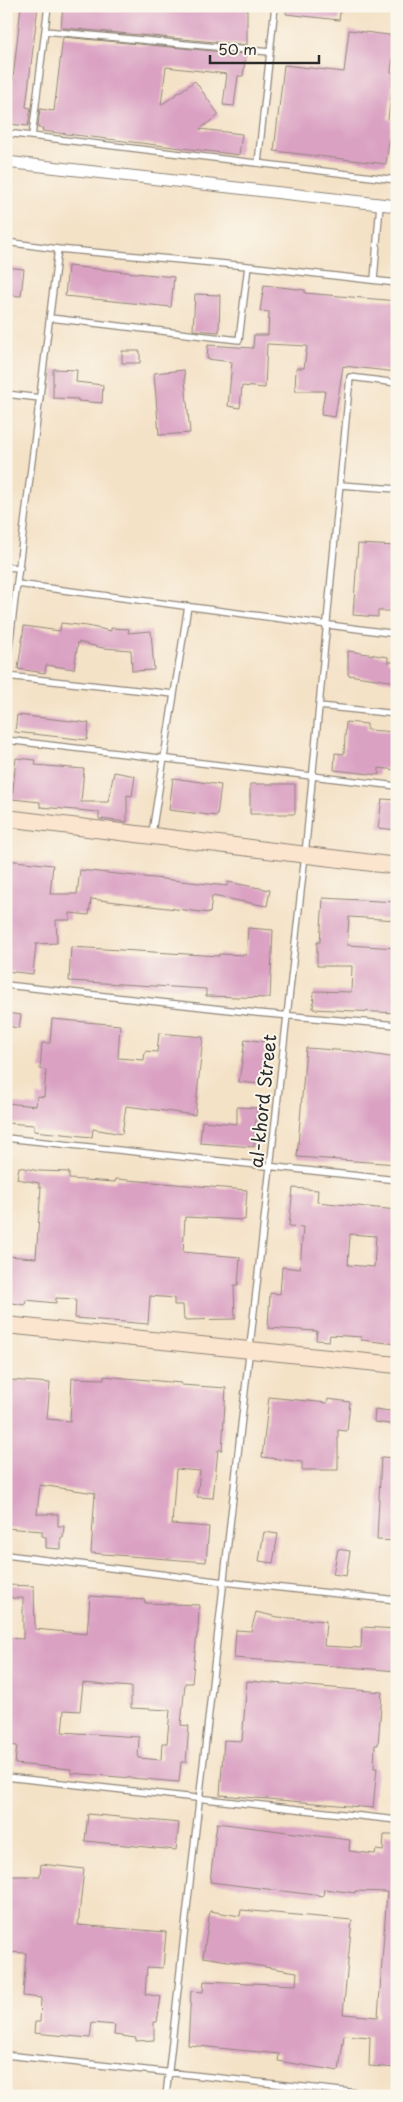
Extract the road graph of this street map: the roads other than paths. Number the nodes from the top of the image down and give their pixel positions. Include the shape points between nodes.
1 (48, 6) edge
2 (275, 6) edge
3 (8, 7) edge
4 (6, 24) edge
5 (44, 31) junction
6 (270, 52) junction
7 (6, 132) edge
8 (32, 136) junction
9 (6, 162) edge
10 (258, 163) junction
11 (397, 180) edge
12 (380, 204) junction
13 (397, 206) edge
14 (6, 242) edge
15 (58, 249) junction
16 (248, 266) junction
17 (374, 280) junction
18 (397, 283) edge
19 (50, 318) junction
20 (397, 383) edge
21 (6, 394) edge
22 (40, 398) junction
23 (340, 484) junction
24 (397, 488) edge
25 (6, 567) edge
26 (20, 568) junction
27 (17, 584) junction
28 (188, 606) junction
29 (326, 626) junction
30 (397, 634) edge
31 (6, 672) edge
32 (6, 676) edge
33 (174, 694) junction
34 (319, 706) junction
35 (397, 714) edge
36 (6, 740) edge
37 (164, 759) junction
38 (312, 778) junction
39 (397, 786) edge
40 (6, 818) edge
41 (152, 836) junction
42 (305, 855) junction
43 (397, 866) edge
44 (6, 985) edge
45 (287, 1015) junction
46 (397, 1025) edge
47 (6, 1138) edge
48 (270, 1166) junction
49 (397, 1180) edge
50 (6, 1325) edge
51 (250, 1349) junction
52 (397, 1365) edge
53 (6, 1555) edge
54 (224, 1582) junction
55 (397, 1600) edge
56 (6, 1777) edge
57 (200, 1798) junction
58 (397, 1820) edge
59 (6, 2055) edge
60 (169, 2072) junction
61 (166, 2096) edge
62 (387, 2096) edge

1 - 5 lane
2 - 6 lane
3 - 4 lane
5 - 6 lane
5 - 8 lane
6 - 10 lane
7 - 8 lane
8 - 10 lane
9 - 12 street
10 - 11 lane
12 - 13 street
12 - 17 lane
14 - 15 lane
15 - 16 lane
15 - 19 lane
16 - 17 lane
16 - 19 lane via 239,340
17 - 18 lane
19 - 22 lane
20 - 23 lane, al-khord Street via 350,377
21 - 22 lane
22 - 26 lane
23 - 24 lane
23 - 29 lane, al-khord Street
25 - 26 lane
26 - 27 lane
27 - 28 lane
27 - 31 lane
28 - 29 lane
28 - 33 lane
29 - 30 lane
29 - 34 lane, al-khord Street
32 - 33 lane
33 - 37 lane
34 - 35 lane
34 - 38 lane, al-khord Street
36 - 37 lane
37 - 38 lane
37 - 41 lane
38 - 39 lane
38 - 42 lane, al-khord Street
40 - 41 street
41 - 42 street
42 - 43 street
42 - 45 lane, al-khord Street
44 - 45 lane
45 - 46 lane
45 - 48 lane, al-khord Street
47 - 48 lane
48 - 49 lane
48 - 51 lane, al-khord Street
50 - 51 street
51 - 52 street
51 - 54 lane, al-khord Street
53 - 54 lane
54 - 55 lane
54 - 57 lane, al-khord Street
56 - 57 lane
57 - 58 lane
57 - 60 lane, al-khord Street
59 - 60 lane
60 - 61 lane, al-khord Street
60 - 62 lane

